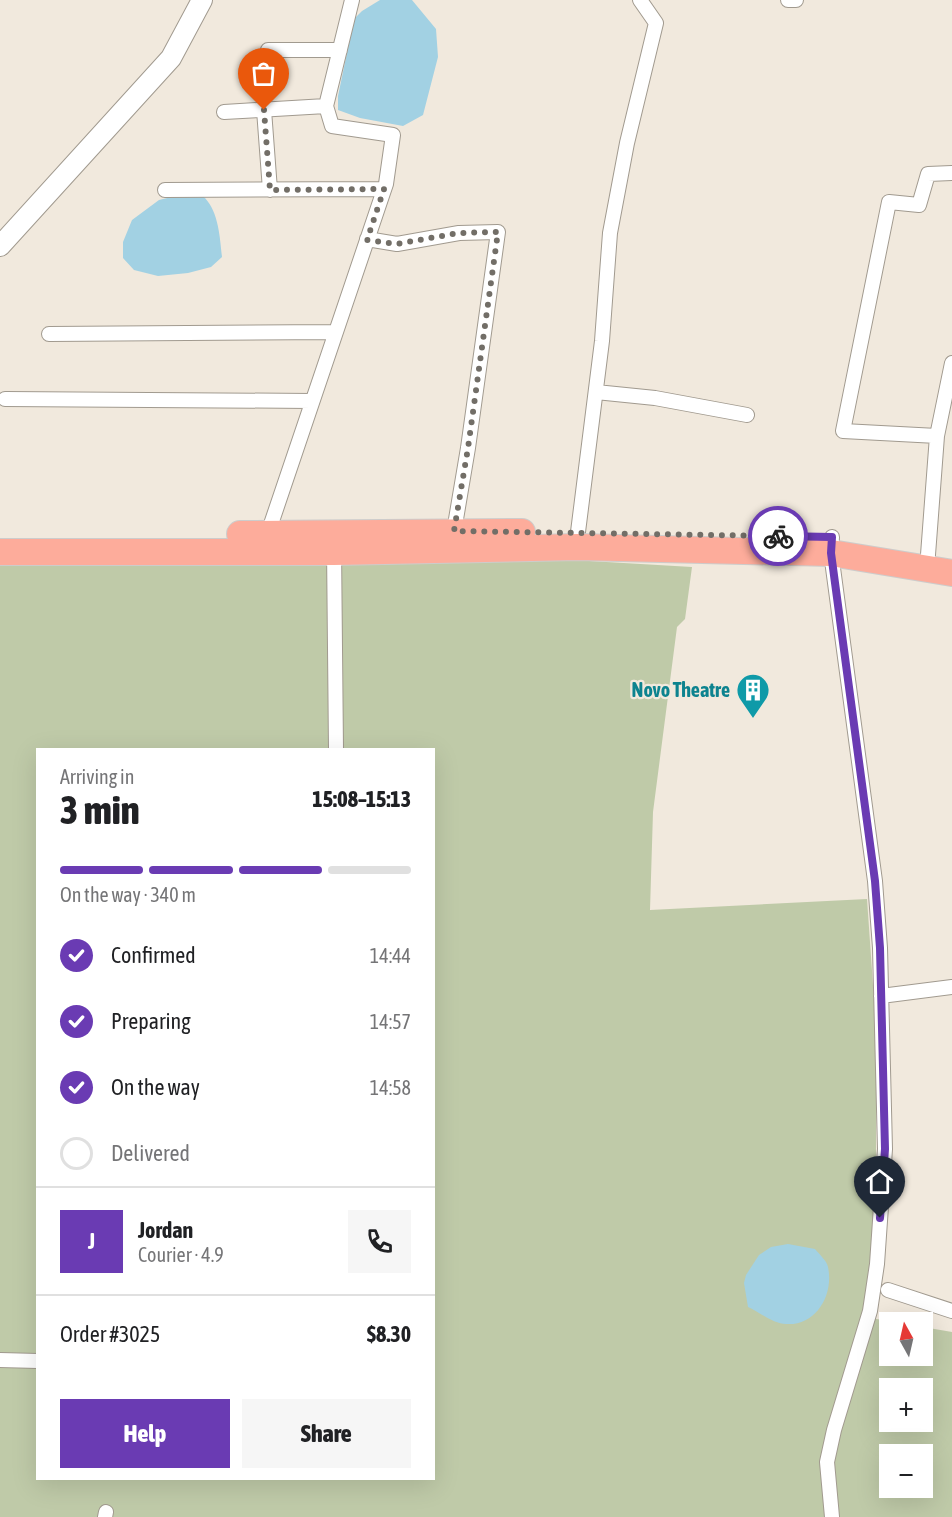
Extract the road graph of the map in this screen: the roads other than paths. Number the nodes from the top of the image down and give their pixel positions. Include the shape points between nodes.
1 (202, 0) edge
2 (352, 0) edge
3 (640, 0) edge
4 (788, 0) edge
5 (796, 0) edge
6 (268, 50) dead end
7 (340, 50) junction
8 (326, 106) junction
9 (264, 110) junction
10 (224, 112) dead end
11 (952, 173) edge
12 (384, 189) junction
13 (165, 190) dead end
14 (270, 190) junction
15 (367, 240) junction
16 (0, 246) edge
17 (335, 332) junction
18 (49, 334) dead end
19 (952, 363) edge
20 (596, 392) junction
21 (5, 399) dead end
22 (312, 401) junction
23 (747, 415) dead end
24 (937, 436) junction
25 (454, 531) junction
26 (268, 533) junction
27 (0, 536) edge
28 (578, 539) junction
29 (333, 542) junction
30 (831, 545) junction
31 (0, 552) edge
32 (936, 558) edge
33 (952, 573) edge
34 (336, 748) edge
35 (952, 987) edge
36 (881, 996) junction
37 (888, 1290) dead end
38 (952, 1311) edge
39 (0, 1360) edge
40 (36, 1361) edge
41 (832, 1517) edge

1 - 16 street via 171,58
2 - 7 street
3 - 20 street via 656,23 610,233
4 - 5 street
6 - 7 street
7 - 8 street
8 - 9 street
8 - 12 street via 332,126 393,135
9 - 10 street
9 - 14 street
11 - 24 street via 927,174 919,205 889,202 843,431
12 - 14 street
12 - 15 street
13 - 14 street
15 - 17 street
15 - 25 street via 396,244 459,233 498,232
17 - 18 street
17 - 22 street
19 - 24 street
20 - 23 street
20 - 28 street
21 - 22 street
22 - 26 street
24 - 32 street
25 - 28 highway
25 - 29 highway
26 - 27 highway
26 - 29 highway
28 - 29 highway
28 - 30 highway
29 - 31 highway
29 - 34 street
30 - 32 highway
30 - 36 street via 872,844
32 - 33 highway
35 - 36 street
36 - 41 street via 885,1149 877,1264 870,1311 827,1462
37 - 38 street
39 - 40 street

